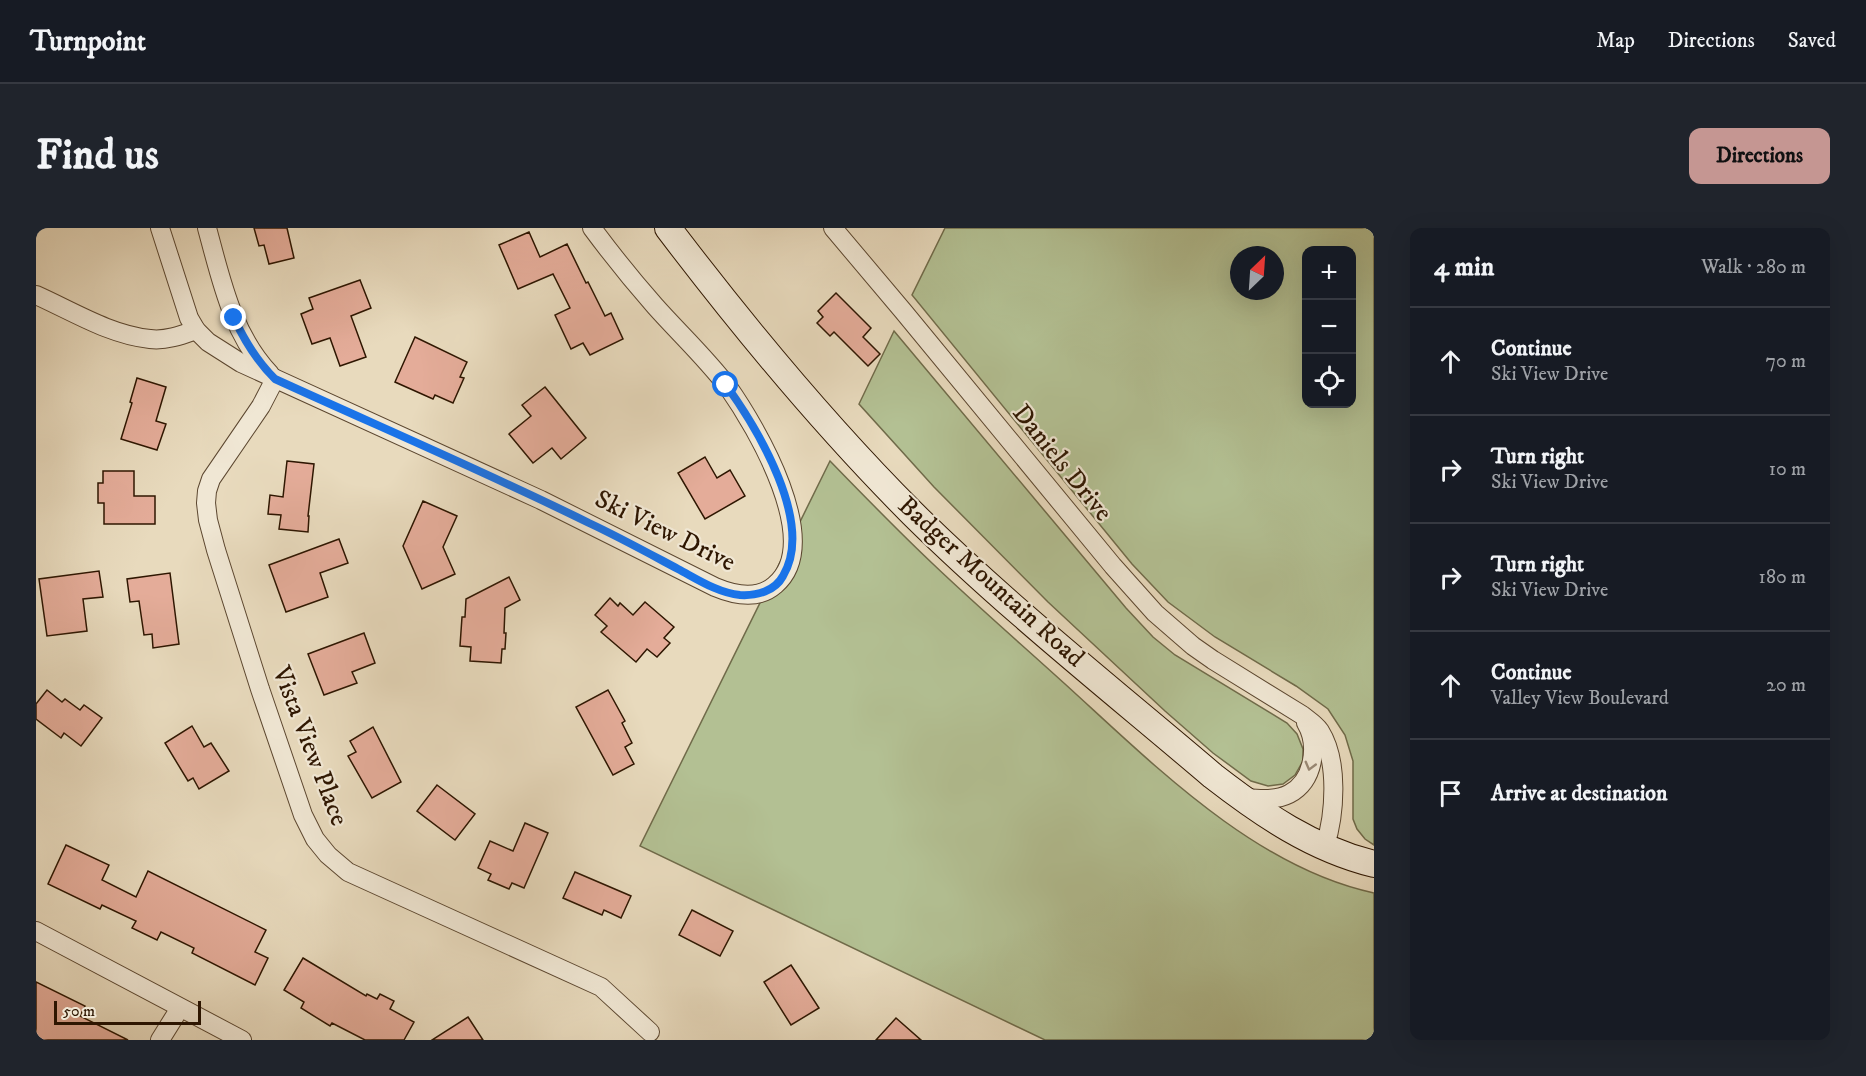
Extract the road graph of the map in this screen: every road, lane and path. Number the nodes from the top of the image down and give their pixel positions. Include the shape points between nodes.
1 (160, 228) edge
2 (207, 228) edge
3 (592, 228) edge
4 (669, 228) edge
5 (833, 228) edge
6 (36, 295) edge
7 (196, 330) junction
8 (275, 379) junction
9 (1280, 701) junction
10 (1241, 798) junction
11 (1325, 846) junction
12 (1374, 864) edge
13 (36, 931) edge
14 (180, 1008) junction
15 (650, 1032) dead end
16 (160, 1040) edge
17 (242, 1040) edge

1 - 7 street
2 - 8 street via 244,340
3 - 8 street, Ski View Drive via 726,385 755,429 780,483 793,537 787,569 771,589 753,595 728,593 551,504
4 - 10 main road, Badger Mountain Road via 784,374 912,513 986,583
5 - 9 street, Daniels Drive via 1148,606 1193,646
6 - 7 street via 108,328 152,340
7 - 8 street, Ski View Drive via 223,353
8 - 15 street, Vista View Place via 211,479 206,503 216,550 260,689 303,815 315,839 348,872 601,987
9 -> 10 street, Daniels Drive via 1307,725 1312,737 1307,776 1290,794 1266,799
9 - 11 street, Daniels Drive via 1318,728 1327,747 1333,788
10 - 11 main road, Badger Mountain Road via 1275,822
11 - 12 main road, Badger Mountain Road
13 - 14 street
14 - 16 street
14 - 17 street

